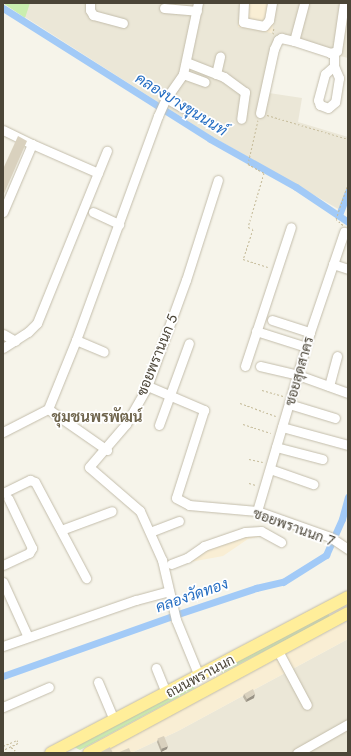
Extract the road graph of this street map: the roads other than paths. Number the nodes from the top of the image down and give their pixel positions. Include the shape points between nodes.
1 (90, 3) edge
2 (244, 3) edge
3 (272, 3) edge
4 (304, 3) edge
5 (344, 3) edge
6 (197, 7) edge
7 (164, 8) dead end
8 (123, 23) dead end
9 (294, 41) junction
10 (334, 53) junction
11 (220, 56) dead end
12 (186, 62) junction
13 (334, 66) dead end
14 (183, 74) junction
15 (216, 74) junction
16 (205, 82) dead end
17 (165, 99) junction
18 (182, 108) dead end
19 (260, 113) road end
20 (241, 119) dead end
21 (6, 133) edge
22 (32, 144) junction
23 (107, 151) dead end
24 (98, 173) junction
25 (218, 180) dead end
26 (3, 212) edge
27 (93, 212) dead end
28 (119, 224) junction
29 (291, 227) dead end
30 (344, 232) dead end
31 (333, 264) junction
32 (348, 269) edge
33 (272, 320) dead end
34 (256, 331) junction
35 (310, 332) junction
36 (3, 334) edge
37 (76, 340) junction
38 (15, 341) junction
39 (189, 343) dead end
40 (306, 347) junction
41 (3, 348) edge
42 (104, 352) dead end
43 (337, 356) dead end
44 (245, 366) dead end
45 (260, 366) dead end
46 (298, 375) junction
47 (329, 386) junction
48 (150, 388) dead end
49 (348, 392) edge
50 (170, 396) junction
51 (290, 401) junction
52 (48, 409) junction
53 (335, 418) dead end
54 (283, 423) junction
55 (159, 425) dead end
56 (4, 430) edge
57 (348, 445) edge
58 (276, 447) junction
59 (107, 450) junction
60 (322, 459) dead end
61 (272, 464) junction
62 (313, 484) dead end
63 (6, 496) edge
64 (112, 511) dead end
65 (258, 511) junction
66 (267, 514) junction
67 (179, 521) dead end
68 (61, 530) junction
69 (261, 531) junction
70 (150, 532) junction
71 (281, 542) dead end
72 (348, 549) edge
73 (171, 564) dead end
74 (3, 565) edge
75 (86, 578) dead end
76 (3, 582) edge
77 (169, 592) junction
78 (348, 598) edge
79 (326, 609) junction
80 (345, 615) edge
81 (28, 638) junction
82 (3, 646) edge
83 (278, 650) junction
84 (156, 668) dead end
85 (199, 676) junction
86 (98, 682) dead end
87 (49, 687) dead end
88 (166, 693) junction
89 (307, 705) dead end
90 (3, 707) edge
91 (114, 720) junction
92 (348, 724) edge
93 (51, 753) edge
94 (89, 753) edge
95 (297, 753) edge

1 - 8 street via 93,15
2 - 3 street via 243,22 264,26 269,20
4 - 9 street
5 - 10 street via 339,47
6 - 7 street
6 - 12 street
9 - 10 street
9 - 19 street via 280,39 274,49
10 - 13 street
11 - 15 street
12 - 14 street
12 - 15 street
14 - 16 street
14 - 17 street
15 - 20 street via 245,92
17 - 18 street
17 - 28 street
21 - 22 street
22 - 24 street
22 - 26 street
23 - 24 street
24 - 38 street via 37,324
25 - 59 street, ซอยพรานนก 5 via 186,280 147,387 126,424
27 - 28 street
28 - 37 street
29 - 34 street
30 - 31 street, ซอยสุดสาคร
31 - 32 street
31 - 35 street, ซอยสุดสาคร
33 - 35 street
34 - 40 street
34 - 44 street
35 - 40 street, ซอยสุดสาคร
36 - 38 street
37 - 42 street
37 - 52 street
38 - 41 street
39 - 50 street
40 - 46 street, ซอยสุดสาคร
43 - 47 street
45 - 46 street
46 - 47 street
46 - 51 street, ซอยสุดสาคร
47 - 49 street
48 - 50 street, ซอยพรานนก 7
50 - 55 street
50 - 65 street, ซอยพรานนก 7 via 203,408 204,411 176,498 189,505
51 - 53 street
51 - 54 street, ซอยสุดสาคร
52 - 56 street
52 - 59 street
54 - 57 street
54 - 58 street, ซอยสุดสาคร
58 - 60 street
58 - 61 street, ซอยสุดสาคร
59 - 70 street, ซอยพรานนก 5 via 91,464 90,469 140,511
61 - 62 street
61 - 65 street, ซอยสุดสาคร
63 - 68 street via 33,479
63 - 74 street via 32,548 29,553
64 - 68 street
65 - 66 street, ซอยพรานนก 7
66 - 69 street
66 - 72 street, ซอยพรานนก 7 via 330,537
67 - 70 street
68 - 75 street
69 - 71 street
69 - 73 street via 224,538
70 - 77 street, ซอยพรานนก 5 via 162,560
76 - 81 street
77 - 81 street via 136,600
77 - 85 street, ซอยพรานนก 5 via 176,620
78 - 79 main road, ถนนพรานนก
78 - 80 main road
79 - 80 main road
79 - 85 main road, ถนนพรานนก
80 - 83 main road, ถนนพรานนก
81 - 82 street
83 - 89 street
83 - 94 main road, ถนนพรานนก
84 - 88 street
85 - 88 main road, ถนนพรานนก
86 - 91 street
87 - 90 street
88 - 91 main road, ถนนพรานนก
91 - 93 main road, ถนนพรานนก
92 - 95 street

